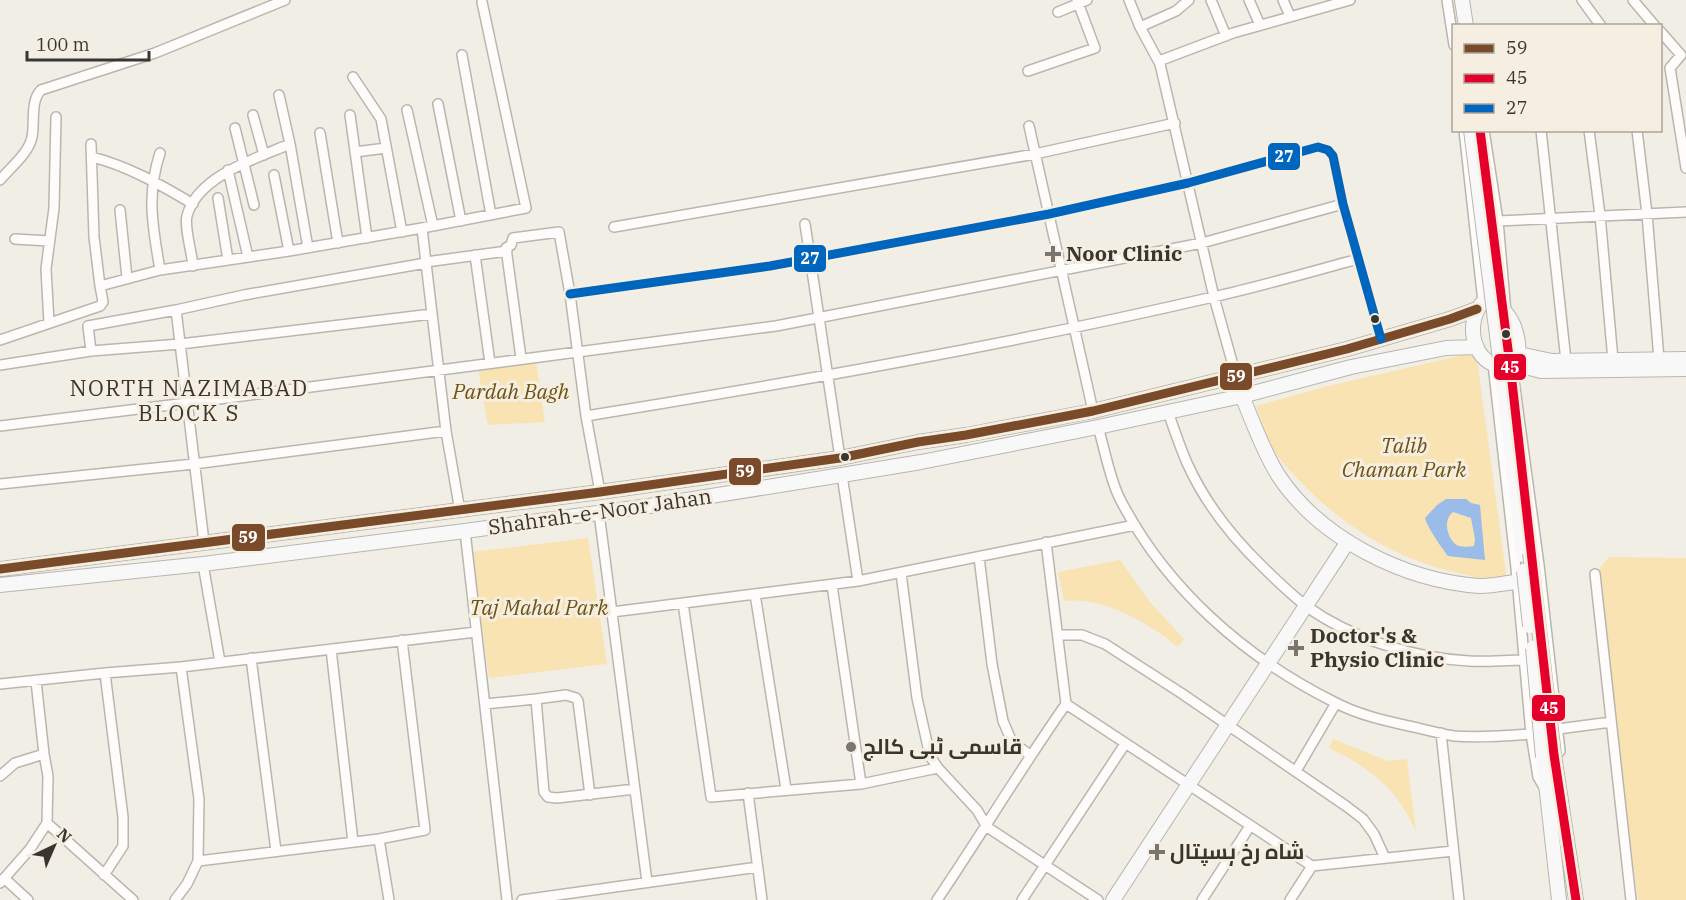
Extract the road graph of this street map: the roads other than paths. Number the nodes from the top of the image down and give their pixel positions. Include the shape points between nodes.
1 (285, 0) edge
2 (1129, 0) edge
3 (1189, 0) edge
4 (1212, 0) edge
5 (1249, 0) edge
6 (1282, 0) edge
7 (1350, 0) edge
8 (1447, 0) edge
9 (1454, 0) edge
10 (1462, 0) edge
11 (1467, 0) edge
12 (1582, 0) edge
13 (1081, 1) edge
14 (482, 2) dead end
15 (1327, 2) edge
16 (1638, 2) edge
17 (1058, 12) dead end
18 (1290, 16) junction
19 (1456, 24) edge
20 (1466, 24) edge
21 (1470, 24) edge
22 (1600, 24) edge
23 (1654, 24) edge
24 (1260, 25) junction
25 (1140, 27) junction
26 (1452, 32) edge
27 (1662, 33) edge
28 (1226, 36) junction
29 (462, 55) dead end
30 (1684, 55) edge
31 (1158, 61) junction
32 (1028, 71) dead end
33 (352, 77) dead end
34 (279, 95) dead end
35 (438, 104) dead end
36 (1682, 105) edge
37 (407, 110) dead end
38 (253, 115) dead end
39 (350, 115) dead end
40 (56, 117) dead end
41 (1175, 123) junction
42 (1029, 126) dead end
43 (235, 128) dead end
44 (1464, 132) edge
45 (1471, 132) edge
46 (1480, 132) edge
47 (1484, 132) edge
48 (1541, 132) edge
49 (1589, 132) edge
50 (1636, 132) edge
51 (320, 134) dead end
52 (91, 144) dead end
53 (290, 144) junction
54 (386, 148) junction
55 (355, 152) junction
56 (160, 153) dead end
57 (1035, 154) junction
58 (264, 155) junction
59 (1685, 155) edge
60 (92, 157) junction
61 (244, 164) junction
62 (1686, 168) edge
63 (228, 170) junction
64 (274, 175) dead end
65 (0, 180) edge
66 (152, 181) junction
67 (1188, 183) junction
68 (218, 198) dead end
69 (193, 204) junction
70 (1342, 204) junction
71 (254, 205) dead end
72 (120, 210) dead end
73 (1686, 212) edge
74 (491, 214) junction
75 (1048, 214) junction
76 (1647, 214) junction
77 (1600, 215) junction
78 (1550, 217) junction
79 (460, 221) junction
80 (1498, 221) junction
81 (805, 224) dead end
82 (433, 226) junction
83 (614, 227) dead end
84 (422, 228) junction
85 (402, 232) junction
86 (367, 238) junction
87 (15, 239) dead end
88 (49, 241) junction
89 (338, 243) junction
90 (1202, 243) junction
91 (308, 248) junction
92 (507, 251) junction
93 (289, 252) junction
94 (476, 255) junction
95 (248, 257) junction
96 (810, 258) junction
97 (1358, 259) junction
98 (228, 260) junction
99 (426, 263) junction
100 (193, 266) junction
101 (1061, 269) junction
102 (160, 270) junction
103 (127, 278) junction
104 (100, 286) junction
105 (570, 294) junction
106 (1214, 297) junction
107 (1480, 305) junction
108 (85, 310) junction
109 (176, 310) junction
110 (1506, 313) junction
111 (432, 314) junction
112 (819, 318) junction
113 (49, 323) junction
114 (88, 326) junction
115 (1074, 327) junction
116 (1382, 339) junction
117 (0, 340) edge
118 (180, 344) junction
119 (1477, 347) junction
120 (1347, 349) junction
121 (91, 351) junction
122 (577, 351) junction
123 (521, 358) junction
124 (1659, 359) junction
125 (1686, 359) edge
126 (1613, 360) junction
127 (1566, 361) junction
128 (1515, 362) junction
129 (490, 363) junction
130 (1493, 364) junction
131 (0, 365) edge
132 (1351, 368) junction
133 (1686, 369) edge
134 (439, 370) junction
135 (1236, 376) junction
136 (827, 377) junction
137 (1242, 396) junction
138 (189, 403) junction
139 (1093, 411) junction
140 (1168, 412) junction
141 (586, 416) junction
142 (1045, 420) junction
143 (0, 426) edge
144 (1098, 427) junction
145 (446, 431) junction
146 (1049, 438) junction
147 (918, 442) junction
148 (840, 458) junction
149 (921, 462) junction
150 (194, 464) junction
151 (842, 476) junction
152 (690, 480) junction
153 (0, 484) edge
154 (600, 492) junction
155 (694, 499) junction
156 (460, 511) junction
157 (599, 513) junction
158 (368, 522) junction
159 (1135, 525) junction
160 (465, 531) junction
161 (204, 542) junction
162 (370, 542) junction
163 (1046, 542) junction
164 (1347, 543) junction
165 (979, 557) junction
166 (203, 564) junction
167 (1539, 565) junction
168 (1516, 568) junction
169 (0, 569) edge
170 (902, 573) junction
171 (1595, 574) dead end
172 (858, 581) junction
173 (1516, 582) junction
174 (0, 585) edge
175 (832, 585) junction
176 (755, 594) junction
177 (683, 603) junction
178 (1306, 605) junction
179 (612, 612) junction
180 (476, 632) junction
181 (1058, 635) junction
182 (402, 640) junction
183 (331, 649) junction
184 (251, 658) junction
185 (1524, 660) junction
186 (220, 662) junction
187 (1268, 664) junction
188 (181, 667) junction
189 (105, 673) junction
190 (36, 681) junction
191 (0, 684) edge
192 (536, 699) junction
193 (1336, 703) junction
194 (485, 704) junction
195 (1066, 704) junction
196 (1611, 722) junction
197 (1228, 725) junction
198 (1558, 729) junction
199 (1441, 733) junction
200 (1531, 734) junction
201 (1125, 744) junction
202 (44, 754) junction
203 (1030, 755) junction
204 (1549, 756) junction
205 (938, 768) junction
206 (1296, 771) junction
207 (0, 776) edge
208 (1557, 776) junction
209 (861, 783) junction
210 (1188, 786) junction
211 (635, 789) junction
212 (786, 789) junction
213 (1546, 790) junction
214 (748, 793) junction
215 (590, 795) junction
216 (47, 823) junction
217 (987, 826) junction
218 (1250, 826) junction
219 (379, 839) junction
220 (353, 842) junction
221 (276, 851) junction
222 (1453, 851) junction
223 (1385, 858) junction
224 (198, 861) junction
225 (1045, 864) junction
226 (1312, 866) junction
227 (758, 867) junction
228 (104, 874) junction
229 (2, 880) edge
230 (647, 882) junction
231 (580, 896) edge
232 (28, 900) edge
233 (133, 900) edge
234 (175, 900) edge
235 (389, 900) edge
236 (507, 900) edge
237 (522, 900) edge
238 (762, 900) edge
239 (937, 900) edge
240 (1022, 900) edge
241 (1098, 900) edge
242 (1113, 900) edge
243 (1202, 900) edge
244 (1290, 900) edge
245 (1459, 900) edge
246 (1559, 900) edge
247 (1576, 900) edge
248 (1631, 900) edge

1 - 65 street via 155,53 41,90 36,96 30,145
2 - 25 street
3 - 25 street via 1176,11
4 - 28 street
5 - 24 street
6 - 18 street
7 - 15 street
8 - 26 street
9 - 19 main road
10 - 20 main road
11 - 21 street
12 - 22 street
13 - 17 street
13 - 32 street via 1095,48
14 - 74 street via 526,208
15 - 18 street
16 - 23 street
18 - 24 street
24 - 28 street
25 - 31 street
27 - 30 street
28 - 31 street
29 - 74 street
30 - 36 street via 1670,68
31 - 41 street
33 - 54 street via 381,119
34 - 53 street
35 - 79 street
36 - 59 street
37 - 82 street
38 - 58 street
39 - 55 street
40 - 88 street via 54,208
41 - 57 street
41 - 67 street
42 - 57 street
43 - 61 street
44 - 107 street
45 - 204 main road, bridge
46 - 204 main road, bridge via 1511,373
47 - 80 street
48 - 78 street
49 - 77 street
50 - 76 street
51 - 89 street
52 - 60 street
53 - 58 street
53 - 91 street
54 - 55 street
54 - 85 street
55 - 86 street
56 - 66 street
57 - 75 street
57 - 83 street
58 - 61 street
59 - 62 street
60 - 66 street
60 - 104 street
61 - 63 street
61 - 71 street
63 - 69 street
63 - 95 street
64 - 93 street
66 - 69 street
66 - 102 street via 150,210
67 - 70 street via 1318,147 1333,156
67 - 75 street
67 - 90 street
68 - 98 street
69 - 100 street via 187,220
70 - 90 street
70 - 97 street
72 - 103 street
73 - 76 street
74 - 79 street
75 - 96 street
75 - 101 street
76 - 77 street
76 - 124 street
77 - 78 street
77 - 126 street
78 - 80 street
78 - 127 street
79 - 82 street
80 - 110 street
81 - 96 street
82 - 84 street
84 - 85 street
84 - 99 street
85 - 86 street
86 - 89 street
87 - 88 street
88 - 113 street
89 - 91 street
90 - 101 street
90 - 106 street
91 - 93 street
92 - 94 street
92 - 105 street via 513,238 559,232
92 - 123 street
93 - 95 street
94 - 99 street
94 - 129 street
95 - 98 street
96 - 105 street
96 - 112 street
97 - 106 street
97 - 116 street
98 - 100 street
99 - 109 street via 244,294
99 - 111 street
100 - 102 street
101 - 112 street
101 - 115 street
102 - 103 street
103 - 104 street
104 - 108 street via 102,304
105 - 122 street
106 - 115 street
106 - 135 street
107 - 110 main road via 1491,301
107 - 116 main road, Shahrah-e-Noor Jahan via 1450,319
107 - 119 main road via 1473,321
108 - 113 street
108 - 114 street
109 - 114 street
109 - 118 street
110 - 128 main road via 1518,342
111 - 118 street
111 - 134 street
112 - 122 street
112 - 136 street
113 - 117 street
114 - 121 street
115 - 136 street
115 - 139 street
116 - 120 main road, Shahrah-e-Noor Jahan
118 - 121 street
118 - 138 street
119 - 130 main road
119 - 132 main road, Shahrah-e-Noor Jahan via 1446,348
120 - 132 main road
120 - 135 main road, Shahrah-e-Noor Jahan
121 - 131 street
122 - 123 street
122 - 141 street
123 - 129 street
124 - 125 main road
124 - 126 main road
126 - 127 main road
127 - 128 main road
128 - 130 main road
128 - 133 main road via 1541,371
128 - 167 street
129 - 134 street
130 - 168 street
132 - 137 main road, Shahrah-e-Noor Jahan
134 - 138 street
134 - 145 street
135 - 139 main road, Shahrah-e-Noor Jahan
136 - 141 street
136 - 148 street
137 - 140 main road, Shahrah-e-Noor Jahan
137 - 164 main road via 1279,476 1307,508
138 - 143 street
138 - 150 street
139 - 142 main road, Shahrah-e-Noor Jahan
140 - 144 main road, Shahrah-e-Noor Jahan
140 - 178 street via 1188,464 1230,533
141 - 154 street
142 - 146 main road
142 - 147 main road, Shahrah-e-Noor Jahan
144 - 146 main road, Shahrah-e-Noor Jahan
144 - 159 street via 1118,494
145 - 150 street
145 - 156 street
146 - 149 main road, Shahrah-e-Noor Jahan
147 - 148 main road, Shahrah-e-Noor Jahan
147 - 149 main road
148 - 152 main road, Shahrah-e-Noor Jahan
149 - 151 main road, Shahrah-e-Noor Jahan
150 - 153 street
150 - 161 street
151 - 155 main road, Shahrah-e-Noor Jahan
151 - 172 street
152 - 154 main road, Shahrah-e-Noor Jahan
152 - 155 main road
154 - 156 main road, Shahrah-e-Noor Jahan
155 - 157 main road, Shahrah-e-Noor Jahan
156 - 158 main road, Shahrah-e-Noor Jahan
157 - 160 main road, Shahrah-e-Noor Jahan
157 - 179 street
158 - 161 main road, Shahrah-e-Noor Jahan
158 - 162 main road
159 - 163 street
159 - 187 street via 1182,589 1238,642
160 - 162 main road, Shahrah-e-Noor Jahan
160 - 180 street
161 - 169 main road, Shahrah-e-Noor Jahan
162 - 166 main road, Shahrah-e-Noor Jahan
163 - 165 street
163 - 181 street
164 - 173 main road via 1399,568 1431,578 1482,586
164 - 178 main road
165 - 170 street
165 - 203 street via 1003,721 1012,742
166 - 174 main road, Shahrah-e-Noor Jahan
166 - 186 street
167 - 168 street
167 - 198 street
168 - 173 street
170 - 172 street
170 - 205 street via 919,709 930,756
171 - 196 street
172 - 175 street
173 - 185 street
175 - 176 street
175 - 209 street
176 - 177 street
176 - 212 street
177 - 179 street
177 - 214 street via 711,797
178 - 185 street via 1347,629 1395,647 1450,659
178 - 187 main road
179 - 211 street
180 - 182 street
180 - 194 street
181 - 195 street
181 - 197 street via 1082,635 1105,645
182 - 183 street
182 - 219 street via 425,830
183 - 184 street
183 - 220 street
184 - 186 street
184 - 221 street
185 - 200 street
186 - 188 street
187 - 193 street
187 - 197 main road
188 - 189 street
188 - 224 street via 199,799
189 - 190 street
189 - 228 street via 123,846
190 - 191 street
190 - 202 street
192 - 194 street
192 - 215 street via 566,695 578,701
192 - 215 street via 546,795
193 - 199 street via 1396,724
193 - 206 street
194 - 236 street
195 - 201 street
195 - 203 street
196 - 198 street
196 - 248 street
197 - 206 street
197 - 210 main road
198 - 208 street via 1561,763
199 - 200 street via 1495,737
199 - 222 street
200 - 213 street via 1538,777
201 - 210 street
201 - 225 street
202 - 207 street via 15,763
202 - 216 street via 48,776
203 - 217 street
204 - 208 main road
204 - 213 main road
205 - 209 street
205 - 217 street
206 - 223 street via 1363,819
208 - 247 main road
209 - 212 street
210 - 218 street
210 - 242 main road
211 - 215 street
211 - 230 street
212 - 214 street
213 - 246 main road
214 - 227 street
216 - 228 street
216 - 229 street
217 - 225 street
217 - 239 street
218 - 226 street
218 - 243 street
219 - 220 street
219 - 235 street
220 - 221 street
221 - 224 street
222 - 223 street
222 - 245 street
223 - 226 street
224 - 234 street
225 - 240 street
225 - 241 street
226 - 244 street
227 - 230 street
227 - 238 street
228 - 233 street
229 - 232 street
230 - 231 street
231 - 237 street

